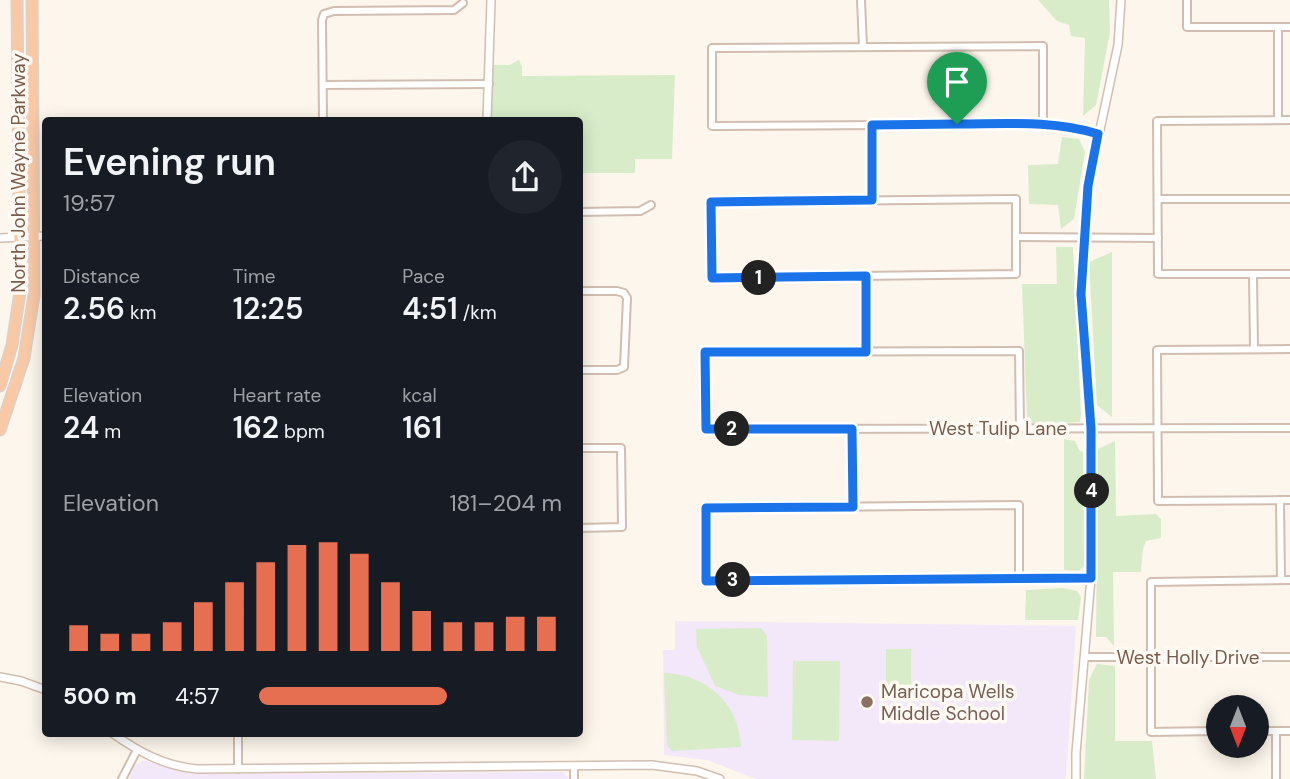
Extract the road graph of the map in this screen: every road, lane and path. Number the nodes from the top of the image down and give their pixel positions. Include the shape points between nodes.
1 (18, 0) edge
2 (32, 0) edge
3 (384, 0) edge
4 (491, 0) edge
5 (861, 0) edge
6 (1121, 0) edge
7 (1187, 0) edge
8 (463, 3) dead end
9 (384, 11) junction
10 (1278, 27) junction
11 (1290, 27) edge
12 (863, 47) junction
13 (489, 84) junction
14 (323, 85) junction
15 (323, 117) edge
16 (487, 117) edge
17 (1278, 120) junction
18 (1290, 120) edge
19 (1043, 124) junction
20 (872, 125) junction
21 (1098, 134) junction
22 (1158, 199) junction
23 (1290, 199) edge
24 (872, 200) junction
25 (651, 205) dead end
26 (583, 212) edge
27 (41, 236) edge
28 (20, 237) junction
29 (1016, 237) junction
30 (0, 238) edge
31 (1084, 238) junction
32 (1158, 238) junction
33 (1253, 274) junction
34 (1290, 274) edge
35 (866, 276) junction
36 (583, 291) edge
37 (1254, 349) junction
38 (1290, 349) edge
39 (866, 352) junction
40 (583, 370) edge
41 (0, 386) edge
42 (1020, 428) junction
43 (1091, 428) junction
44 (1158, 428) junction
45 (1290, 428) edge
46 (852, 429) junction
47 (0, 430) edge
48 (583, 448) edge
49 (1280, 500) junction
50 (1290, 500) edge
51 (853, 507) junction
52 (583, 528) edge
53 (1091, 578) junction
54 (1019, 579) junction
55 (1281, 580) junction
56 (1290, 580) edge
57 (1086, 657) junction
58 (1151, 657) junction
59 (1290, 657) edge
60 (0, 677) edge
61 (42, 689) edge
62 (1206, 731) edge
63 (1269, 731) edge
64 (1276, 731) junction
65 (1290, 731) edge
66 (118, 737) edge
67 (238, 737) edge
68 (137, 750) junction
69 (573, 767) junction
70 (238, 769) junction
71 (122, 779) edge
72 (574, 779) edge
73 (720, 779) edge
74 (1076, 779) edge
75 (1276, 779) edge

1 - 28 highway, North John Wayne Parkway
2 - 27 highway, North John Wayne Parkway
3 - 9 street
4 - 13 street
5 - 12 street
6 - 21 street via 1118,45
7 - 10 street via 1187,27
8 - 9 street via 454,10
9 - 14 street via 324,14
10 - 11 street
10 - 17 street
12 - 19 street via 1043,46
12 - 20 street via 712,48 712,126
13 - 14 street
13 - 16 street
14 - 15 street
17 - 18 street
17 - 22 street via 1157,121
19 - 20 street
19 - 21 street
20 - 24 street
21 - 31 street
22 - 23 street
22 - 32 street
24 - 29 street via 1016,199
24 - 35 street via 711,202 712,278
25 - 26 street via 640,211
27 - 28 street
27 - 47 highway, North John Wayne Parkway via 32,320
28 - 30 street
28 - 41 highway, North John Wayne Parkway via 18,308
29 - 31 street
29 - 35 street via 1016,274
31 - 32 street
31 - 43 street via 1082,307
32 - 33 street via 1158,274
33 - 34 street
33 - 37 street
35 - 39 street
36 - 40 street via 617,290 627,298 624,367
37 - 38 street
37 - 44 street via 1157,350
39 - 42 street via 1019,351
39 - 46 street, West Tulip Lane via 705,352 706,429
42 - 43 street, West Tulip Lane
42 - 46 street, West Tulip Lane
43 - 44 street, West Tulip Lane
43 - 53 street
44 - 45 street, West Tulip Lane
44 - 49 street via 1158,502
46 - 51 street
48 - 52 street via 621,449 622,527
49 - 50 street
49 - 55 street
51 - 54 street via 1019,505
51 - 54 street via 706,508 706,581
53 - 54 street
53 - 57 street
55 - 56 street
55 - 58 street via 1151,582
57 - 58 street, West Holly Drive
57 - 74 street
58 - 59 street, West Holly Drive
58 - 62 street via 1151,732
60 - 61 street
63 - 64 street
64 - 65 street
64 - 75 street
66 - 68 street
67 - 70 street
68 - 70 street via 186,768
68 - 71 street
69 - 70 street
69 - 72 street
69 - 73 street via 652,765

